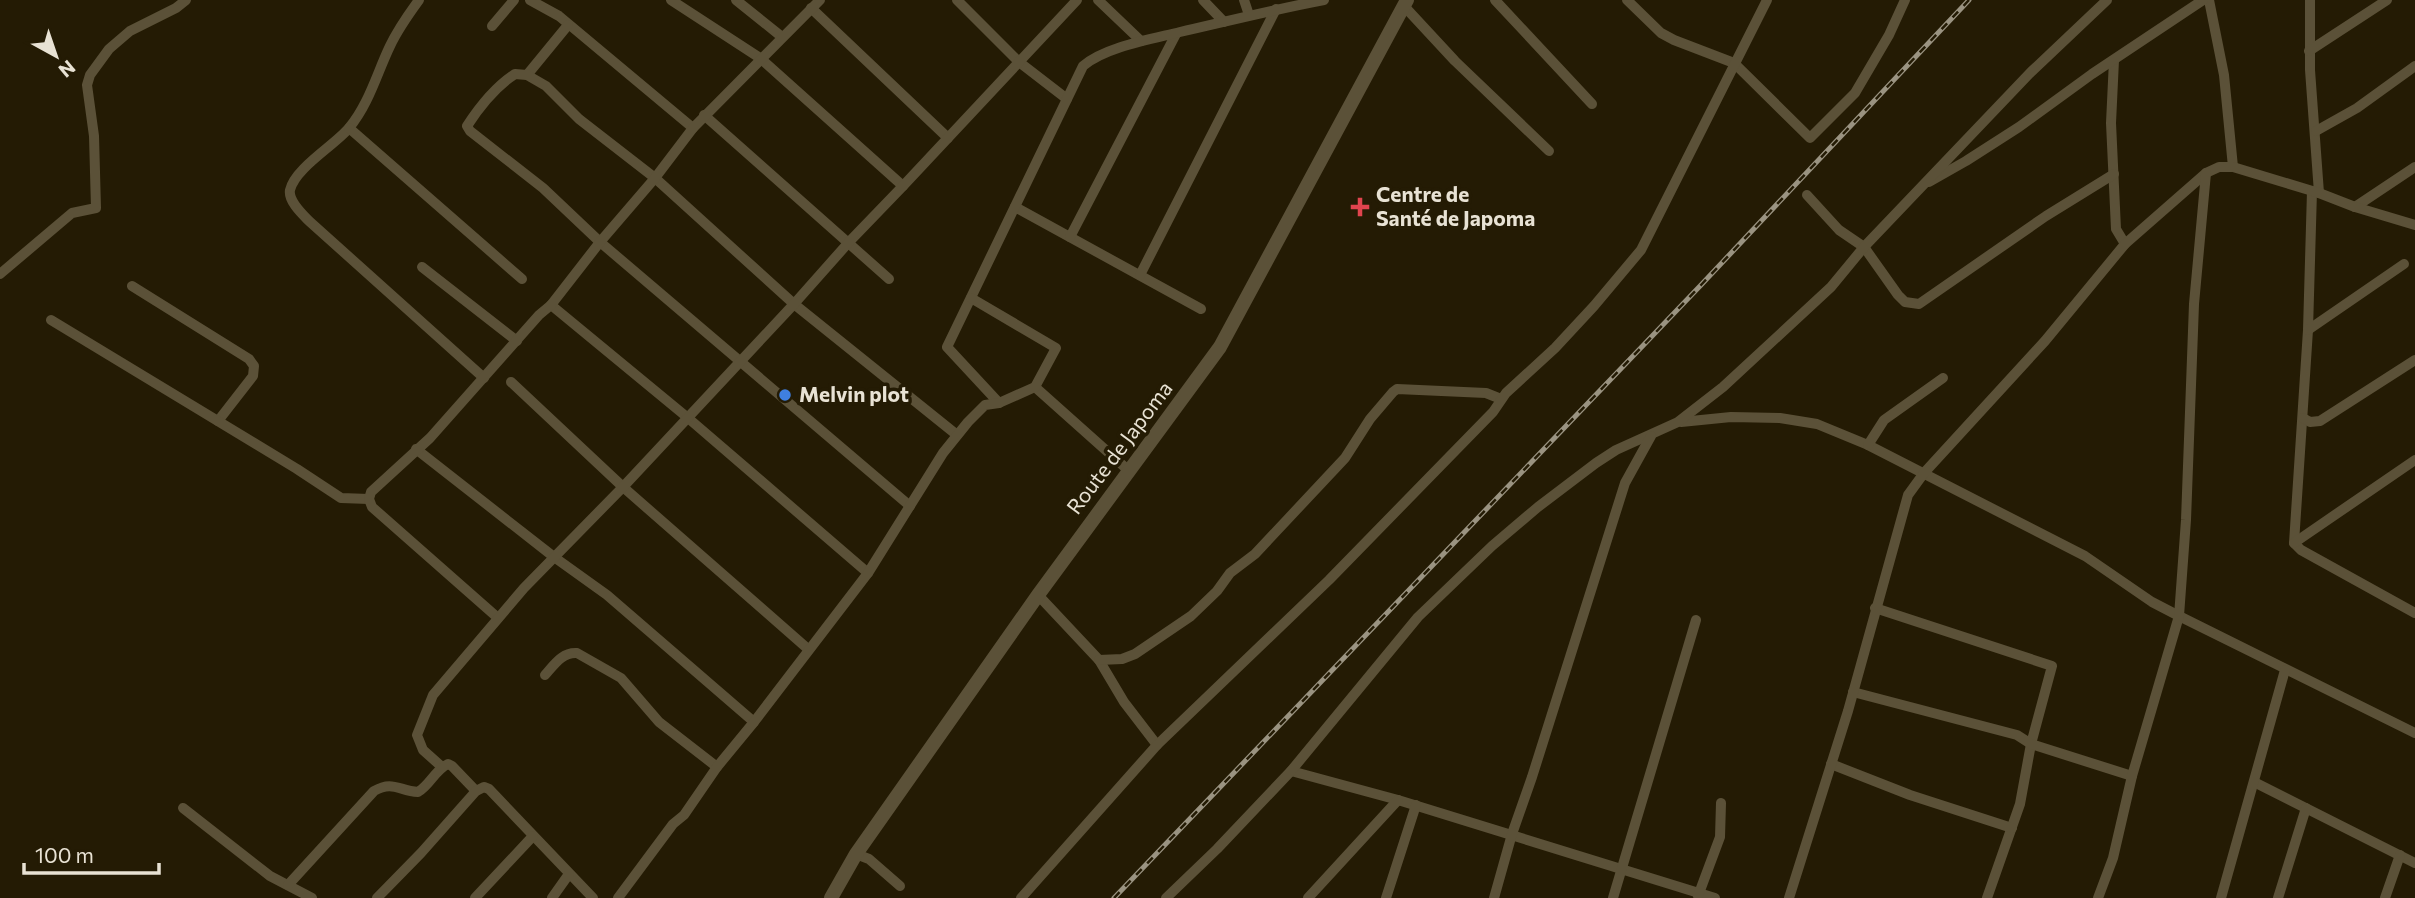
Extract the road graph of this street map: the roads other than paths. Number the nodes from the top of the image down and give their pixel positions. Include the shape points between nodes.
1 (186, 0) edge
2 (419, 0) edge
3 (514, 0) edge
4 (530, 0) edge
5 (671, 0) edge
6 (736, 0) edge
7 (820, 0) edge
8 (957, 0) edge
9 (1077, 0) edge
10 (1098, 0) edge
11 (1203, 0) edge
12 (1244, 0) edge
13 (1324, 0) edge
14 (1495, 0) edge
15 (1627, 0) edge
16 (1767, 0) edge
17 (1905, 0) edge
18 (2107, 0) edge
19 (2203, 0) edge
20 (2209, 0) edge
21 (2310, 0) edge
22 (2387, 0) edge
23 (1405, 3) edge
24 (811, 8) junction
25 (1276, 9) junction
26 (1249, 15) junction
27 (1224, 22) junction
28 (492, 26) dead end
29 (568, 26) junction
30 (1176, 34) junction
31 (782, 37) junction
32 (1141, 41) junction
33 (2309, 51) junction
34 (760, 58) junction
35 (2114, 60) junction
36 (1019, 62) junction
37 (1734, 63) junction
38 (2415, 66) edge
39 (527, 75) junction
40 (1067, 99) junction
41 (1592, 104) dead end
42 (704, 115) junction
43 (349, 128) junction
44 (693, 128) junction
45 (2316, 131) junction
46 (948, 138) junction
47 (1549, 152) dead end
48 (2232, 167) junction
49 (2415, 167) edge
50 (2206, 173) junction
51 (2113, 174) junction
52 (655, 178) junction
53 (1924, 184) junction
54 (903, 186) junction
55 (2315, 192) junction
56 (1807, 195) dead end
57 (1015, 207) junction
58 (2355, 207) junction
59 (2415, 225) edge
60 (1070, 237) junction
61 (600, 242) junction
62 (849, 242) junction
63 (2125, 244) junction
64 (1864, 247) junction
65 (2404, 264) dead end
66 (422, 267) dead end
67 (0, 274) edge
68 (1140, 275) junction
69 (523, 279) dead end
70 (889, 279) dead end
71 (132, 286) dead end
72 (971, 298) junction
73 (794, 303) junction
74 (551, 305) junction
75 (1201, 309) dead end
76 (51, 320) dead end
77 (2308, 330) junction
78 (517, 341) junction
79 (2415, 360) edge
80 (741, 361) junction
81 (484, 378) junction
82 (1943, 378) dead end
83 (511, 382) dead end
84 (1035, 387) junction
85 (1501, 399) junction
86 (999, 402) junction
87 (688, 418) junction
88 (2303, 418) junction
89 (218, 421) junction
90 (1678, 422) junction
91 (957, 435) junction
92 (1651, 436) junction
93 (1868, 445) junction
94 (416, 449) junction
95 (2415, 460) edge
96 (1128, 470) junction
97 (1924, 474) junction
98 (623, 487) junction
99 (369, 499) junction
100 (910, 506) junction
101 (2294, 544) junction
102 (554, 557) junction
103 (868, 573) junction
104 (1038, 595) junction
105 (1875, 608) junction
106 (2415, 612) edge
107 (2179, 616) junction
108 (498, 618) junction
109 (1696, 620) dead end
110 (808, 649) junction
111 (1099, 660) junction
112 (2285, 670) junction
113 (545, 676) dead end
114 (1853, 692) junction
115 (754, 722) junction
116 (2415, 733) edge
117 (2031, 744) junction
118 (1157, 745) junction
119 (1831, 764) junction
120 (442, 767) junction
121 (717, 767) junction
122 (1291, 771) junction
123 (2132, 776) junction
124 (2254, 782) junction
125 (475, 791) junction
126 (1398, 800) junction
127 (1721, 803) dead end
128 (1416, 805) junction
129 (183, 808) dead end
130 (2306, 808) junction
131 (2012, 828) junction
132 (1512, 834) junction
133 (533, 836) junction
134 (856, 854) junction
135 (2400, 855) junction
136 (2415, 863) edge
137 (1622, 869) junction
138 (569, 874) junction
139 (288, 886) junction
140 (900, 886) dead end
141 (1698, 895) edge
142 (312, 898) edge
143 (377, 898) edge
144 (475, 898) edge
145 (552, 898) edge
146 (593, 898) edge
147 (618, 898) edge
148 (831, 898) edge
149 (1021, 898) edge
150 (1166, 898) edge
151 (1308, 898) edge
152 (1386, 898) edge
153 (1494, 898) edge
154 (1613, 898) edge
155 (1715, 898) edge
156 (1789, 898) edge
157 (1987, 898) edge
158 (2098, 898) edge
159 (2221, 898) edge
160 (2278, 898) edge
161 (2385, 898) edge

1 - 67 street via 130,31 90,75 96,208 72,213
2 - 43 street via 390,45
3 - 28 street
4 - 29 street
5 - 34 street
6 - 31 street
7 - 24 street
8 - 36 street
9 - 36 street
10 - 32 street
11 - 27 street
12 - 26 street
13 - 25 street
14 - 41 street
15 - 37 street via 1661,33
16 - 37 street
17 - 37 street via 1855,93 1810,138
18 - 53 street
19 - 35 street
20 - 48 street via 2224,75
21 - 33 street
22 - 33 street
23 - 47 street via 1455,61
23 - 96 street, Route de Japoma via 1220,347
24 - 31 street
24 - 46 street
25 - 26 street
25 - 68 street
26 - 27 street
27 - 30 street
29 - 39 street
29 - 44 street
30 - 32 street
30 - 60 street
31 - 34 street
32 - 40 street via 1090,60
33 - 45 street
34 - 42 street
34 - 54 street
35 - 51 street
35 - 53 street via 1977,155
36 - 40 street
36 - 46 street
37 - 85 street via 1641,250 1563,340
38 - 45 street
39 - 52 street
39 - 61 street via 515,74 504,81 467,126
40 - 57 street
42 - 44 street
42 - 62 street
43 - 69 street
43 - 81 street via 298,176 291,198 309,221
44 - 52 street
45 - 55 street
46 - 54 street
48 - 50 street
48 - 55 street
49 - 58 street
50 - 63 street
50 - 107 street via 2194,304
51 - 63 street via 2116,229
51 - 64 street via 1919,304 1905,302 1898,295
52 - 61 street
52 - 73 street
53 - 64 street
54 - 62 street
55 - 58 street
55 - 77 street
56 - 64 street via 1839,230
57 - 60 street
57 - 72 street
58 - 59 street
60 - 68 street
61 - 74 street
61 - 80 street
62 - 70 street
62 - 73 street
63 - 97 street via 2045,341
64 - 90 street via 1825,293
65 - 77 street
66 - 78 street
68 - 75 street
71 - 89 street via 254,366 253,376
72 - 84 street via 1056,348
72 - 86 street via 947,347
73 - 80 street
73 - 91 street
74 - 78 street
74 - 87 street
76 - 89 street
77 - 88 street
78 - 81 street
79 - 88 street via 2320,421
80 - 87 street
80 - 100 street
81 - 94 street
82 - 93 street via 1884,420
83 - 98 street
84 - 86 street
84 - 96 street
85 - 111 street via 1478,393 1393,392 1345,458 1191,616 1135,654
85 - 118 street via 1382,527
86 - 91 street via 977,411
87 - 98 street
87 - 103 street
88 - 101 street
89 - 99 street via 341,498
90 - 92 street
90 - 93 street via 1731,417 1804,420
91 - 100 street
92 - 122 street via 1596,463 1492,546 1418,617
92 - 132 street via 1625,484
93 - 97 street
94 - 99 street
94 - 102 street
95 - 101 street
96 - 104 street, Route de Japoma
97 - 105 street via 1908,495
97 - 107 street via 2085,555
98 - 102 street
98 - 110 street
99 - 108 street via 372,507
100 - 103 street
101 - 106 street
102 - 108 street
102 - 115 street via 607,595
103 - 110 street
104 - 111 street
104 - 134 street, Route de Japoma
105 - 114 street
105 - 117 street via 2051,665
107 - 112 street
107 - 123 street
108 - 120 street via 433,695 417,735 423,750
109 - 137 street
110 - 115 street
111 - 118 street
112 - 116 street
112 - 124 street
113 - 121 street via 564,656 577,653 621,678 659,722
114 - 117 street via 2017,735
114 - 119 street
115 - 121 street
117 - 123 street
117 - 131 street
118 - 149 street
119 - 131 street
119 - 156 street
120 - 125 street via 452,766
120 - 139 street via 418,792 392,785 374,791
121 - 147 street
122 - 126 street
122 - 150 street
123 - 158 street via 2113,858
124 - 130 street
124 - 159 street
125 - 133 street via 489,789
125 - 143 street
126 - 128 street
126 - 151 street
127 - 141 street via 1720,837
128 - 132 street
128 - 152 street
129 - 139 street via 259,869
130 - 135 street
130 - 160 street
131 - 157 street
132 - 137 street
132 - 153 street
133 - 138 street
133 - 144 street
134 - 140 street via 869,859
134 - 148 street, Route de Japoma
135 - 136 street
135 - 161 street
137 - 141 street
137 - 154 street
138 - 145 street
138 - 146 street
139 - 142 street
141 - 155 street

